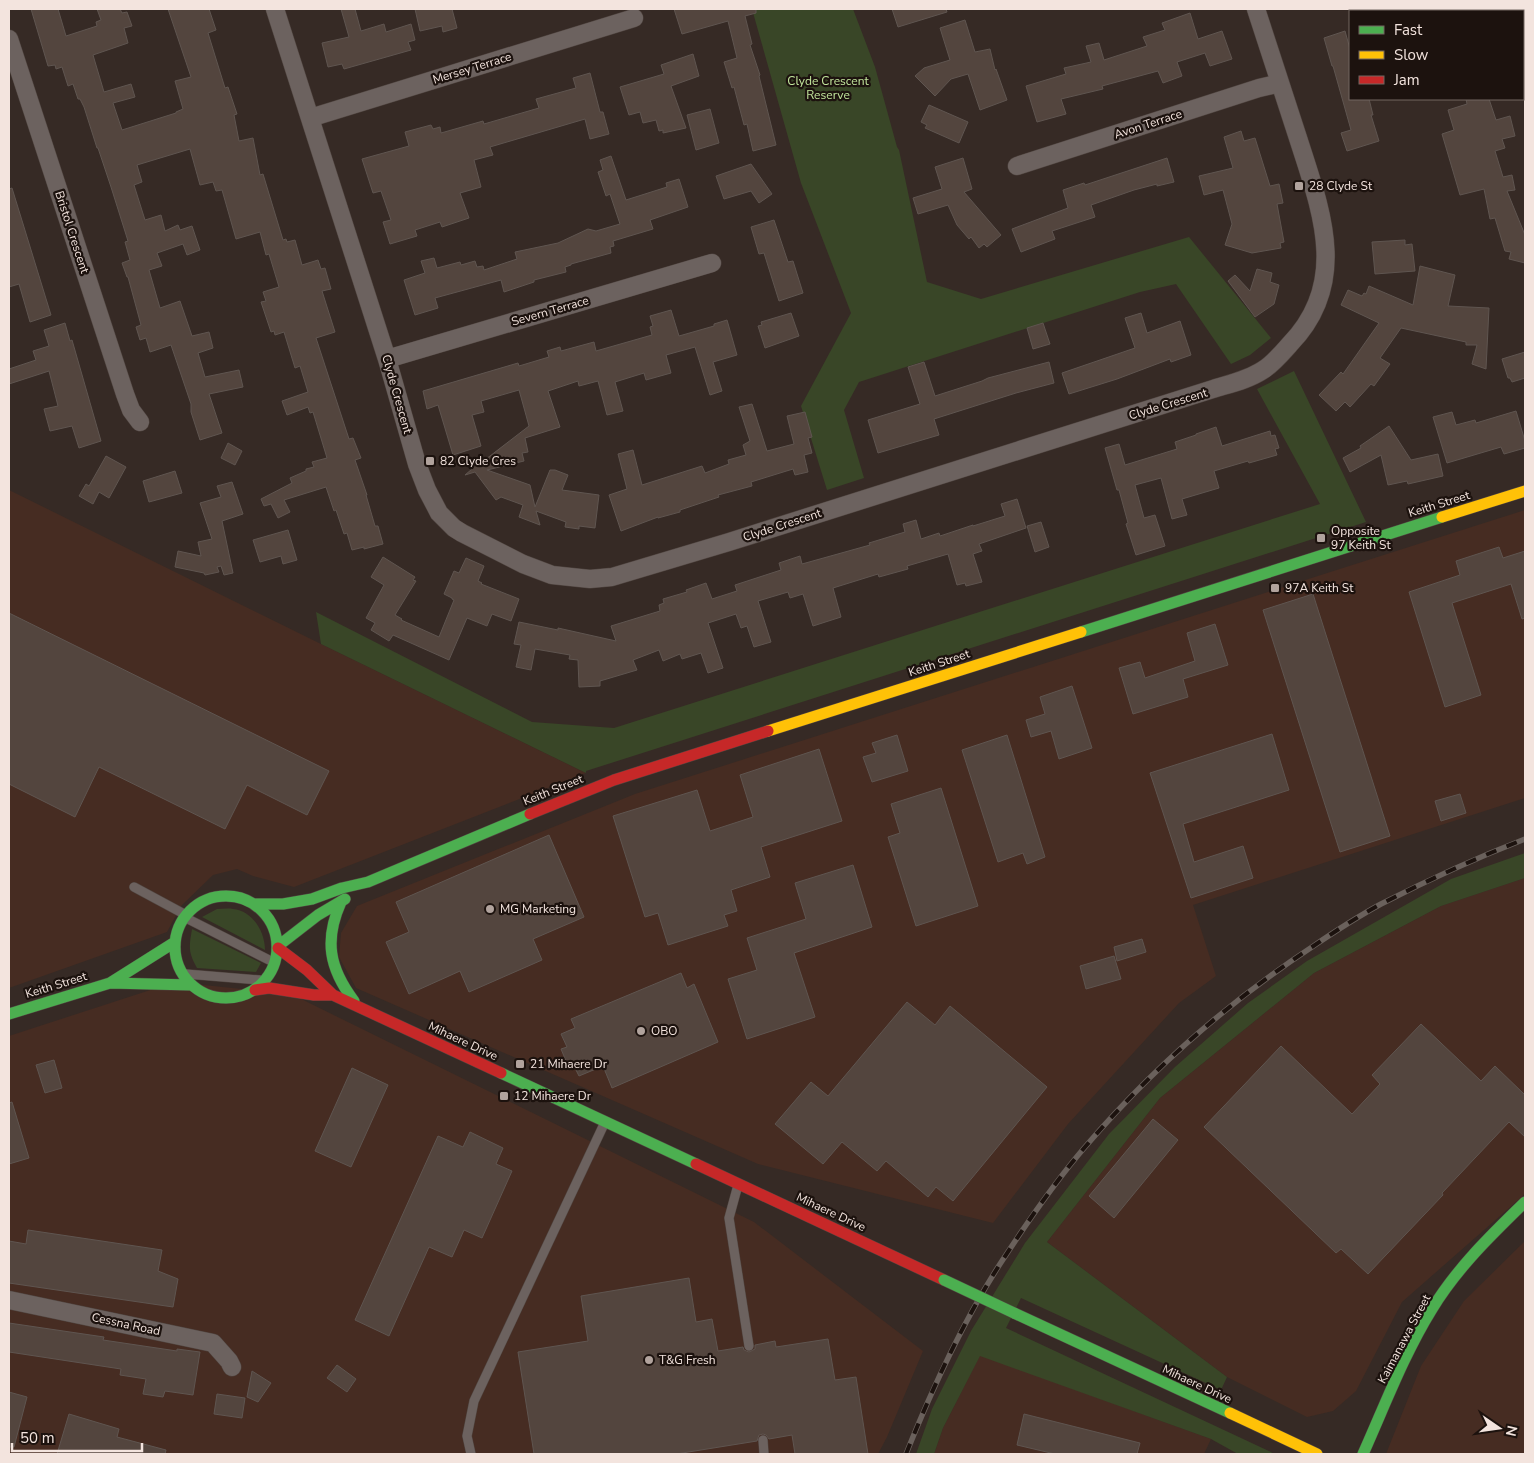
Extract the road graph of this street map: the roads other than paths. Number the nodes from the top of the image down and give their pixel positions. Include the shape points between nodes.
1 (275, 9) edge
2 (1256, 9) edge
3 (634, 18) dead end
4 (9, 39) edge
5 (1280, 83) junction
6 (310, 118) junction
7 (1017, 166) dead end
8 (712, 263) dead end
9 (387, 359) junction
10 (140, 422) dead end
11 (1525, 491) edge
12 (368, 882) junction
13 (134, 888) dead end
14 (341, 902) junction
15 (254, 904) junction
16 (185, 916) junction
17 (175, 942) junction
18 (278, 947) junction
19 (275, 963) junction
20 (182, 974) junction
21 (266, 980) junction
22 (110, 983) junction
23 (191, 984) junction
24 (255, 990) junction
25 (332, 995) junction
26 (360, 1008) junction
27 (9, 1014) edge
28 (605, 1122) junction
29 (738, 1185) junction
30 (1525, 1202) edge
31 (9, 1300) edge
32 (749, 1346) dead end
33 (232, 1367) dead end
34 (763, 1440) dead end
35 (471, 1454) edge
36 (764, 1454) edge
37 (1317, 1454) edge
38 (1363, 1454) edge

1 - 6 street, Clyde Crescent
2 - 5 street, Clyde Crescent
3 - 6 street, Mersey Terrace
4 - 10 street, Bristol Crescent via 125,394
5 - 7 street, Avon Terrace
5 - 9 street, Clyde Crescent via 1321,218 1326,263 1323,288 1314,312 1298,337 1279,356 1262,370 1213,389 729,542 612,577 590,579 552,575 462,533 439,514 427,490
6 - 9 street, Clyde Crescent
8 - 9 street, Severn Terrace
11 - 12 street, Keith Street via 614,780
12 - 14 street, Keith Street
12 - 15 street, Keith Street via 312,899
13 - 16 lane
14 - 18 street, Keith Street via 305,924
14 - 26 street via 333,924 331,958 338,978
15 - 16 street via 243,898 218,896 196,906
15 - 18 street via 271,922
16 - 17 street
16 - 19 lane
17 - 20 street via 177,964
17 - 22 street, Keith Street
18 - 19 street
18 - 25 street, Mihaere Drive via 321,981
19 - 21 street
20 - 21 lane
20 - 23 street
21 - 24 street
22 - 23 street, Keith Street
22 - 27 street, Keith Street
23 - 24 street via 215,998 229,999
24 - 25 street, Mihaere Drive via 269,988
25 - 26 street, Mihaere Drive
26 - 28 street, Mihaere Drive
28 - 29 street, Mihaere Drive
28 - 35 lane via 474,1401 467,1436
29 - 32 lane via 729,1218
29 - 37 street, Mihaere Drive, bridge
30 - 38 street, Kaimanawa Street via 1458,1273 1433,1308 1405,1360
31 - 33 street, Cessna Road via 213,1343
34 - 36 lane

